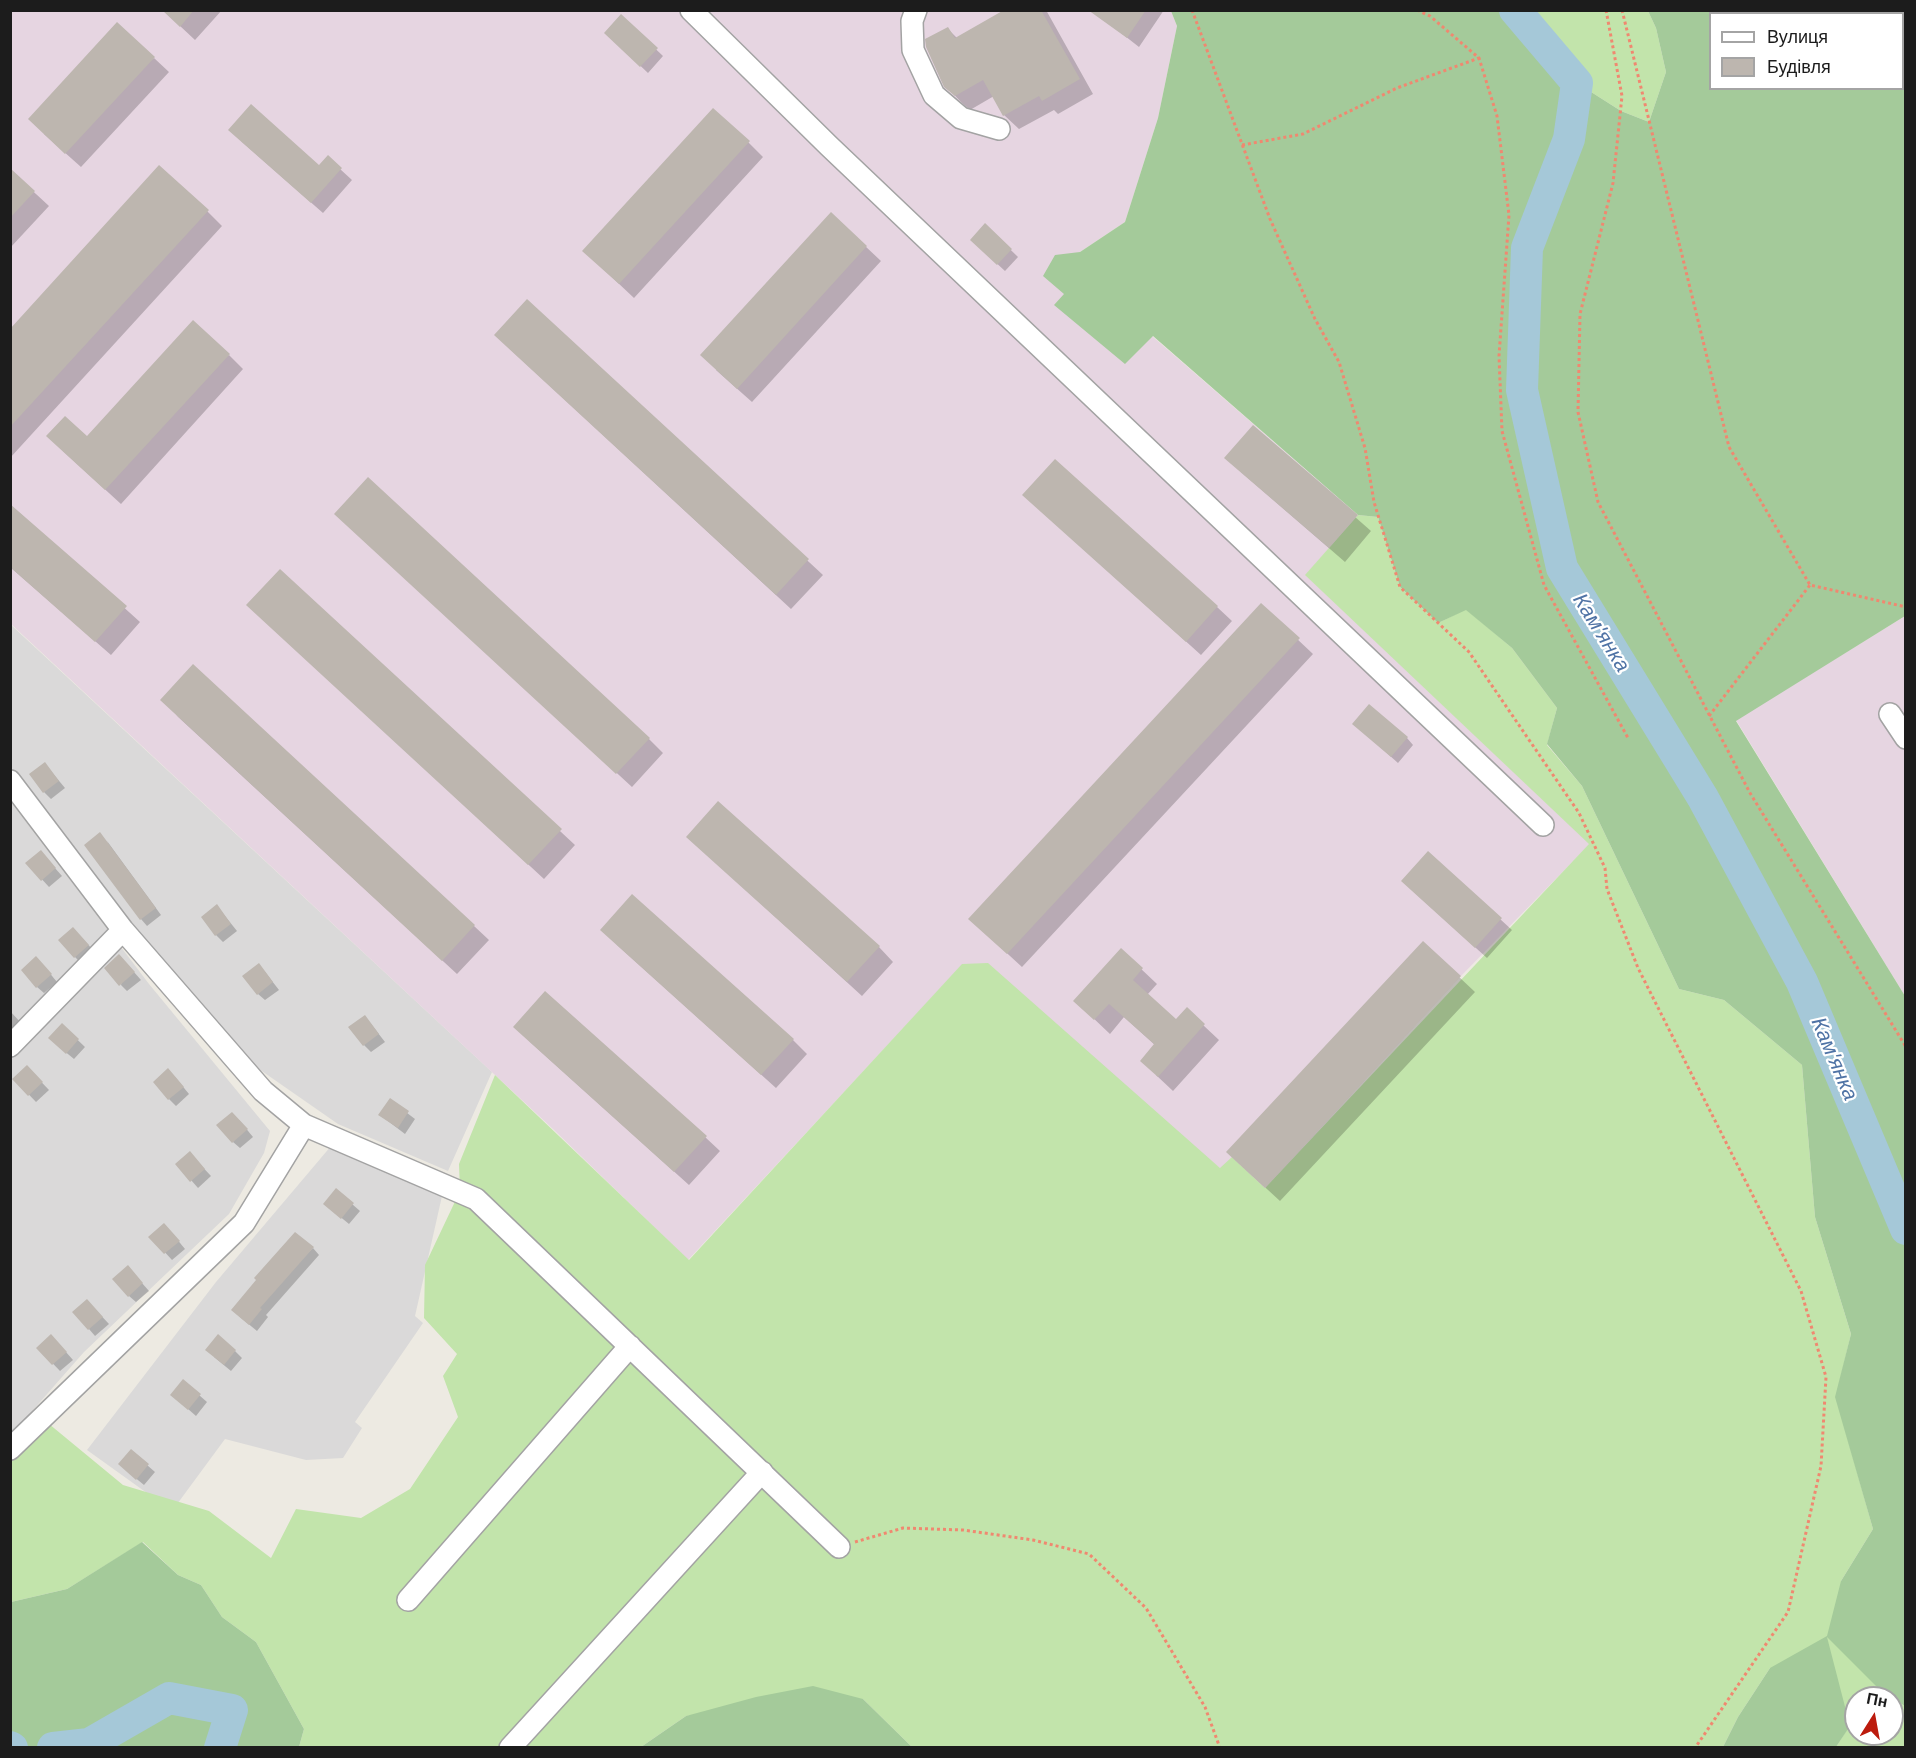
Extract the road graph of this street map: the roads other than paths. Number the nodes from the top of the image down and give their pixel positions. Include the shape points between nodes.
1 (691, 10) edge
2 (916, 10) edge
3 (999, 129) dead end
4 (1890, 714) dead end
5 (1905, 738) edge
6 (10, 781) edge
7 (1542, 825) dead end
8 (123, 930) junction
9 (10, 1046) edge
10 (304, 1125) junction
11 (630, 1346) junction
12 (10, 1449) edge
13 (762, 1472) junction
14 (839, 1547) road end
15 (408, 1600) dead end
16 (510, 1748) edge

1 - 7 street
2 - 3 street via 912,21 913,50 934,95 961,118
4 - 5 street
6 - 8 street
8 - 9 street
8 - 10 street via 263,1092
10 - 11 street via 476,1199
10 - 12 street via 244,1223
11 - 13 street
11 - 15 street
13 - 14 street
13 - 16 street

